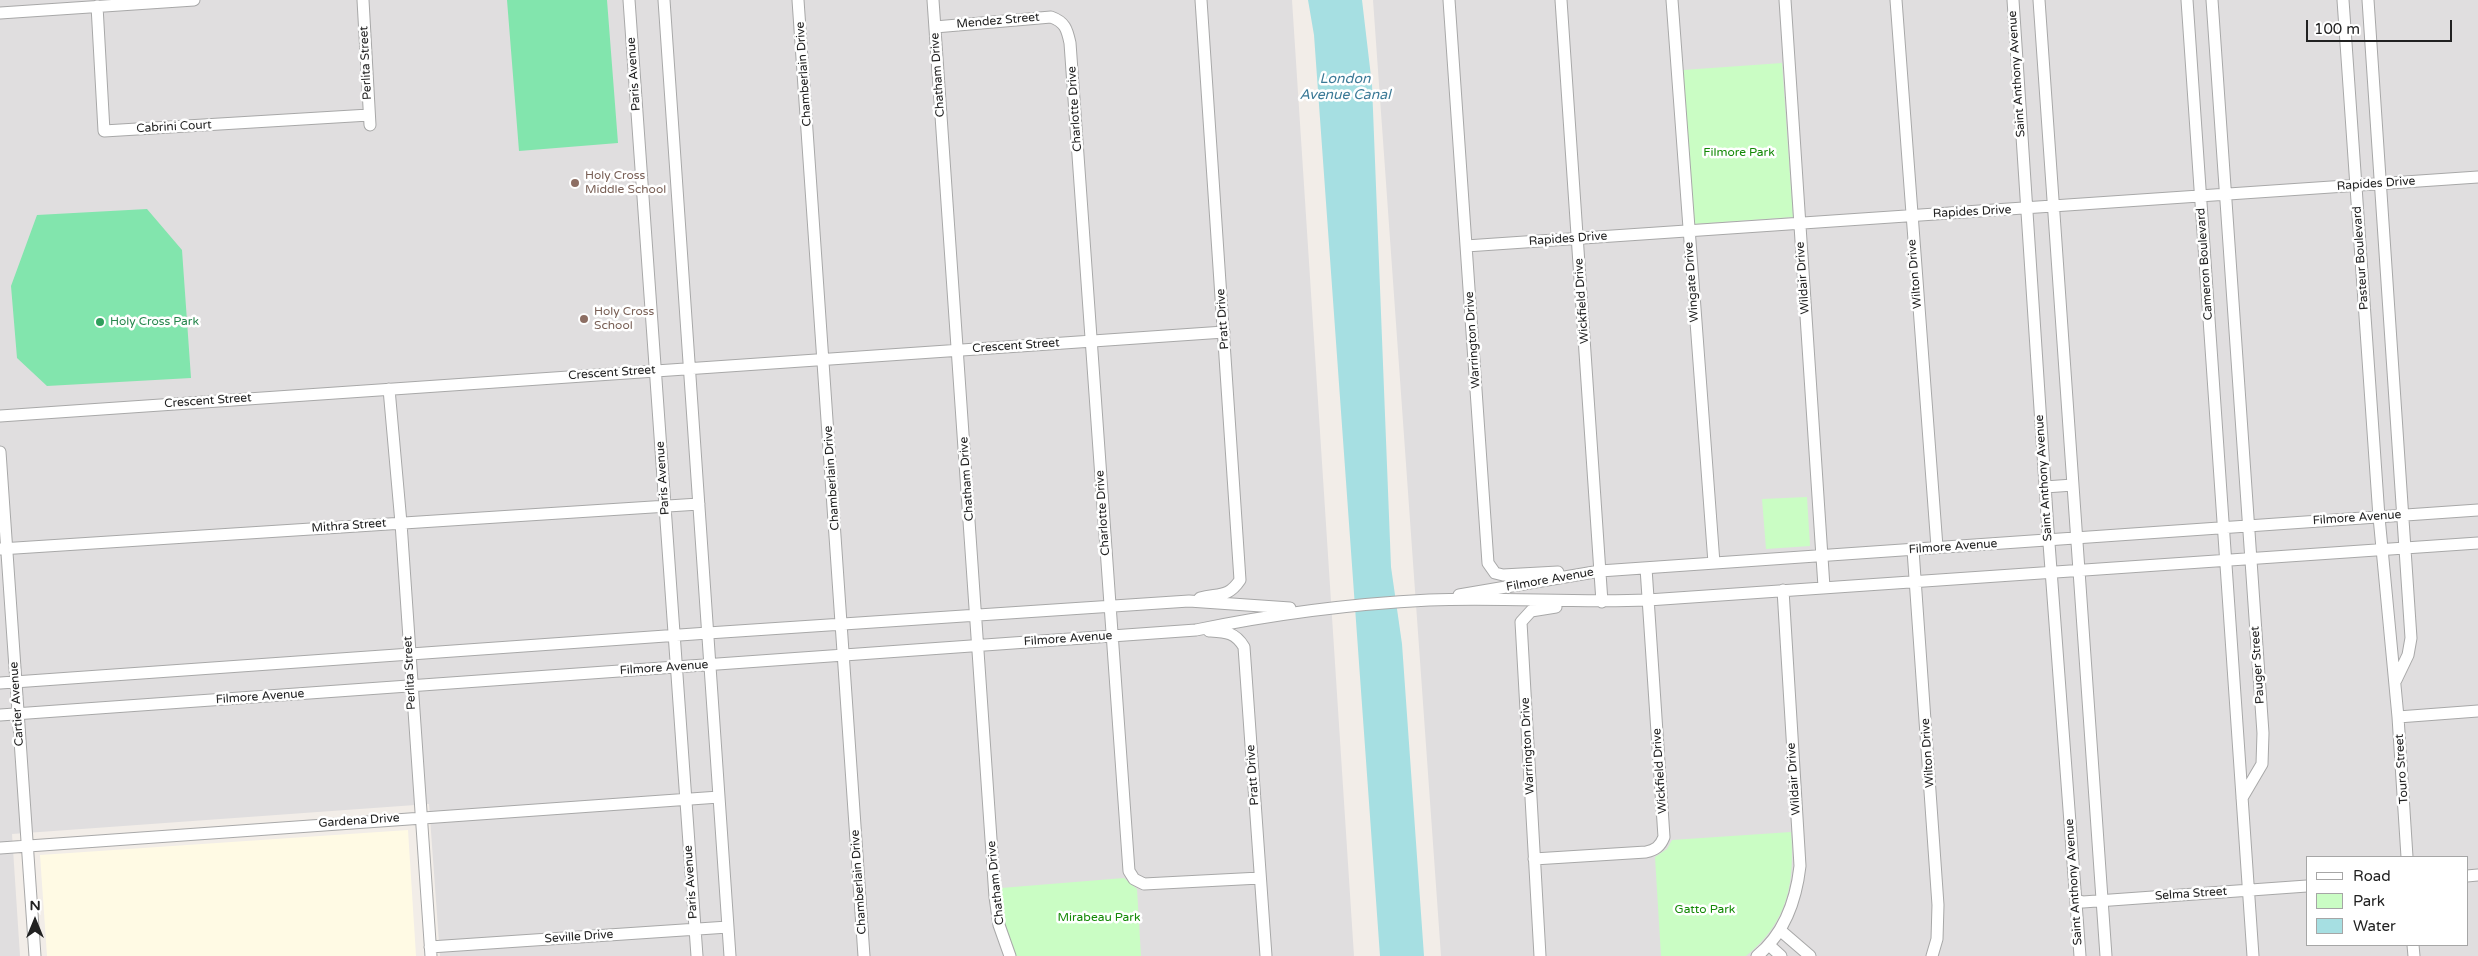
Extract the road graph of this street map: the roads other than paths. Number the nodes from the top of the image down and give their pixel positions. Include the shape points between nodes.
1 (194, 0) edge
2 (362, 0) edge
3 (629, 0) edge
4 (664, 0) edge
5 (798, 0) edge
6 (933, 0) edge
7 (1201, 0) edge
8 (1449, 0) edge
9 (1561, 0) edge
10 (1672, 0) edge
11 (1785, 0) edge
12 (1896, 0) edge
13 (2013, 0) edge
14 (2039, 0) edge
15 (2187, 0) edge
16 (2212, 0) edge
17 (2343, 0) edge
18 (2368, 0) edge
19 (97, 6) junction
20 (0, 13) edge
21 (1061, 20) joint
22 (935, 27) junction
23 (370, 120) joint
24 (2478, 177) edge
25 (2381, 184) junction
26 (2356, 185) junction
27 (2225, 194) junction
28 (2200, 196) junction
29 (2054, 206) junction
30 (2026, 208) junction
31 (1910, 215) junction
32 (1799, 223) junction
33 (1688, 230) junction
34 (1578, 239) junction
35 (1466, 246) junction
36 (1224, 332) junction
37 (1091, 341) junction
38 (958, 350) junction
39 (824, 359) junction
40 (690, 368) junction
41 (656, 370) junction
42 (388, 389) junction
43 (0, 416) edge
44 (0, 452) edge
45 (2073, 485) junction
46 (2045, 487) junction
47 (699, 504) junction
48 (665, 506) junction
49 (2478, 510) edge
50 (2403, 515) junction
51 (2379, 517) junction
52 (401, 523) junction
53 (2248, 526) junction
54 (2223, 528) junction
55 (2076, 538) junction
56 (2049, 540) junction
57 (2478, 543) edge
58 (1936, 548) junction
59 (2406, 548) junction
60 (3, 549) edge
61 (2382, 549) junction
62 (1913, 550) junction
63 (1822, 556) junction
64 (2250, 558) junction
65 (2225, 560) junction
66 (1714, 563) junction
67 (1646, 568) junction
68 (2078, 570) junction
69 (1600, 571) junction
70 (2051, 571) junction
71 (1915, 580) junction
72 (1824, 587) junction
73 (1783, 590) junction
74 (1430, 600) junction
75 (1648, 600) junction
76 (1189, 602) junction
77 (1602, 602) junction
78 (1110, 606) junction
79 (1327, 608) junction
80 (976, 615) junction
81 (842, 624) junction
82 (1196, 630) junction
83 (708, 633) junction
84 (675, 635) junction
85 (1112, 636) junction
86 (978, 646) junction
87 (409, 654) junction
88 (844, 656) junction
89 (710, 665) junction
90 (677, 668) junction
91 (2395, 681) junction
92 (16, 682) junction
93 (0, 683) edge
94 (411, 687) junction
95 (2478, 711) edge
96 (18, 713) junction
97 (0, 715) edge
98 (2398, 717) junction
99 (719, 797) junction
100 (2242, 798) junction
101 (686, 799) junction
102 (420, 816) junction
103 (27, 846) junction
104 (0, 848) edge
105 (2407, 856) edge
106 (1534, 859) junction
107 (1260, 878) junction
108 (2306, 886) edge
109 (2248, 890) junction
110 (2076, 900) junction
111 (2102, 901) junction
112 (728, 927) junction
113 (695, 929) junction
114 (1781, 930) junction
115 (1769, 945) junction
116 (430, 951) edge
117 (35, 956) edge
118 (697, 956) edge
119 (730, 956) edge
120 (864, 956) edge
121 (1010, 956) edge
122 (1266, 956) edge
123 (1540, 956) edge
124 (1757, 956) edge
125 (1781, 956) edge
126 (1810, 956) edge
127 (1932, 956) edge
128 (2080, 956) edge
129 (2106, 956) edge
130 (2252, 956) edge

1 - 19 street
2 - 23 street, Perlita Street
3 - 41 street, Paris Avenue
4 - 40 street
5 - 39 street, Chamberlain Drive
6 - 22 street, Chatham Drive
7 - 36 street, Pratt Drive
8 - 35 street, Warrington Drive
9 - 34 street, Wickfield Drive
10 - 33 street, Wingate Drive
11 - 32 street, Wildair Drive
12 - 31 street, Wilton Drive
13 - 30 street, Saint Anthony Avenue
14 - 29 street
15 - 28 street, Cameron Boulevard
16 - 27 street, Cameron Boulevard
17 - 26 street, Pasteur Boulevard
18 - 25 street, Pasteur Boulevard
19 - 20 street
19 - 23 street, Cabrini Court via 104,131
21 - 22 street, Mendez Street via 1038,16
21 - 37 street, Charlotte Drive via 1068,30 1070,43
22 - 38 street, Chatham Drive
24 - 25 street, Rapides Drive
25 - 26 street, Rapides Drive
25 - 50 street, Pasteur Boulevard
26 - 27 street, Rapides Drive
26 - 51 street, Pasteur Boulevard
27 - 28 street, Rapides Drive
27 - 53 street, Cameron Boulevard
28 - 29 street, Rapides Drive
28 - 54 street, Cameron Boulevard
29 - 30 street, Rapides Drive
29 - 45 street
30 - 31 street, Rapides Drive
30 - 46 street, Saint Anthony Avenue
31 - 32 street, Rapides Drive
31 - 58 street, Wilton Drive
32 - 33 street, Rapides Drive
32 - 63 street, Wildair Drive
33 - 34 street, Rapides Drive
33 - 66 street, Wingate Drive
34 - 35 street, Rapides Drive
34 - 69 street, Wickfield Drive
35 - 69 street, Warrington Drive via 1490,569 1503,575
36 - 37 street, Crescent Street
36 - 76 street, Pratt Drive via 1240,580 1227,593
37 - 38 street, Crescent Street
37 - 78 street, Charlotte Drive
38 - 39 street, Crescent Street
38 - 80 street, Chatham Drive
39 - 40 street, Crescent Street
39 - 81 street, Chamberlain Drive
40 - 41 street, Crescent Street
40 - 47 street
41 - 42 street, Crescent Street
41 - 48 street, Paris Avenue
42 - 43 street, Crescent Street
42 - 52 street, Perlita Street
44 - 60 street, Cartier Avenue
45 - 46 street
45 - 55 street
46 - 56 street, Saint Anthony Avenue
47 - 48 street, Mithra Street
47 - 83 street
48 - 52 street, Mithra Street
48 - 84 street, Paris Avenue
49 - 50 street, Filmore Avenue
50 - 51 street, Filmore Avenue
50 - 59 street
51 - 53 street, Filmore Avenue
51 - 61 street, Touro Street
52 - 60 street, Mithra Street
52 - 87 street, Perlita Street
53 - 54 street, Filmore Avenue
53 - 64 street, Pauger Street
54 - 55 street, Filmore Avenue
54 - 65 street, Pauger Street
55 - 56 street, Filmore Avenue
55 - 68 street
56 - 58 street, Filmore Avenue
56 - 70 street, Saint Anthony Avenue
57 - 59 street, Filmore Avenue
58 - 62 street, Filmore Avenue
59 - 61 street, Filmore Avenue
59 - 91 street via 2411,638 2408,655
60 - 92 street, Cartier Avenue
61 - 64 street, Filmore Avenue
61 - 91 street, Touro Street
62 - 63 street, Filmore Avenue
62 - 71 street, Wilton Drive
63 - 66 street, Filmore Avenue
63 - 72 street, Wildair Drive
64 - 65 street, Filmore Avenue
64 - 100 street, Pauger Street via 2263,750 2258,775
65 - 68 street, Filmore Avenue
65 - 100 street, Pauger Street
66 - 67 street, Filmore Avenue
67 - 69 street, Filmore Avenue
67 - 75 street, Wickfield Drive
68 - 70 street, Filmore Avenue
68 - 111 street
69 - 74 street, Filmore Avenue
69 - 77 street, Wickfield Drive
70 - 71 street, Filmore Avenue
70 - 110 street, Saint Anthony Avenue
71 - 72 street, Filmore Avenue
71 - 127 street, Wilton Drive via 1938,905 1937,939
72 - 73 street, Filmore Avenue
73 - 75 street, Filmore Avenue
73 - 114 street, Wildair Drive via 1800,866 1794,896
74 - 77 street, Filmore Avenue
74 - 79 street, Filmore Avenue
75 - 77 street, Filmore Avenue
75 - 106 street, Wickfield Drive via 1664,837 1654,850 1646,852
76 - 78 street, Filmore Avenue
76 - 79 street, Filmore Avenue
77 - 106 street, Warrington Drive via 1542,608 1531,611 1521,622
78 - 80 street, Filmore Avenue
78 - 85 street, Charlotte Drive
79 - 82 street, Filmore Avenue
80 - 81 street, Filmore Avenue
80 - 86 street, Chatham Drive
81 - 83 street, Filmore Avenue
81 - 88 street, Chamberlain Drive
82 - 85 street, Filmore Avenue
82 - 107 street, Pratt Drive via 1232,634 1244,647
83 - 84 street, Filmore Avenue
83 - 89 street
84 - 87 street, Filmore Avenue
84 - 90 street, Paris Avenue
85 - 86 street, Filmore Avenue
85 - 107 street, Charlotte Drive via 1129,871 1134,879 1144,884
86 - 88 street, Filmore Avenue
86 - 121 street, Chatham Drive via 995,897 998,925
87 - 92 street, Filmore Avenue
87 - 94 street, Perlita Street
88 - 89 street, Filmore Avenue
88 - 120 street, Chamberlain Drive
89 - 90 street, Filmore Avenue
89 - 99 street
90 - 94 street, Filmore Avenue
90 - 101 street, Paris Avenue
91 - 98 street, Touro Street
92 - 93 street, Filmore Avenue
92 - 96 street, Cartier Avenue
94 - 96 street, Filmore Avenue
94 - 102 street, Perlita Street
95 - 98 street
96 - 97 street, Filmore Avenue
96 - 103 street, Cartier Avenue
98 - 105 street, Touro Street
99 - 101 street, Gardena Drive
99 - 112 street
100 - 109 street, Pauger Street
101 - 102 street, Gardena Drive
101 - 113 street, Paris Avenue
102 - 103 street, Gardena Drive
102 - 116 street, Perlita Street
103 - 104 street, Gardena Drive
103 - 117 street, Cartier Avenue
106 - 123 street, Warrington Drive
107 - 122 street, Pratt Drive
108 - 109 street, Selma Street
109 - 111 street, Selma Street
109 - 130 street, Pauger Street
110 - 111 street, Selma Street
110 - 128 street, Saint Anthony Avenue
111 - 129 street
112 - 113 street, Seville Drive
112 - 119 street
113 - 116 street, Seville Drive
113 - 118 street, Paris Avenue
114 - 115 street, Wildair Drive
114 - 126 street
115 - 124 street, Wildair Drive
115 - 125 street

